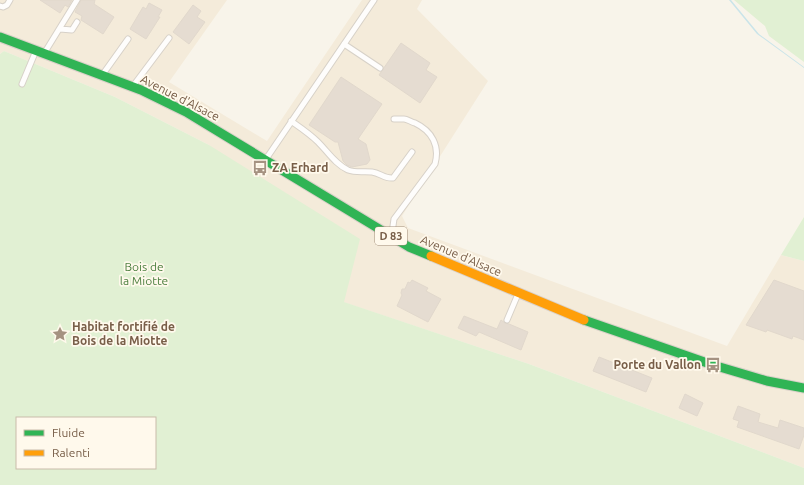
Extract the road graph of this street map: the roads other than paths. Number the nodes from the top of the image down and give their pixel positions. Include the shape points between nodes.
1 (10, 0) edge
2 (77, 0) edge
3 (374, 0) edge
4 (0, 6) edge
5 (77, 22) dead end
6 (60, 29) junction
7 (0, 37) edge
8 (169, 38) dead end
9 (128, 39) dead end
10 (344, 44) junction
11 (40, 52) junction
12 (380, 68) dead end
13 (102, 75) junction
14 (22, 84) dead end
15 (133, 87) junction
16 (394, 119) dead end
17 (291, 121) junction
18 (412, 152) dead end
19 (265, 159) junction
20 (392, 236) junction
21 (518, 293) junction
22 (507, 320) dead end
23 (804, 388) edge

1 - 4 lane via 7,5
2 - 6 lane
3 - 10 lane
5 - 6 lane via 72,30
6 - 11 lane
7 - 11 main road, Avenue d'Alsace / D 83
8 - 15 lane
9 - 13 lane
10 - 12 lane
10 - 17 lane
11 - 13 main road, Avenue d'Alsace / D 83
11 - 14 lane
13 - 15 main road, Avenue d'Alsace / D 83
15 - 19 main road, Avenue d'Alsace / D 83 via 186,112
16 - 20 lane via 405,119 429,133 435,144 437,157 435,164 394,219
17 - 18 lane via 319,143 339,165 348,170 372,172 393,178
17 - 19 lane
19 - 20 main road, Avenue d'Alsace / D 83
20 - 21 main road, Avenue d'Alsace / D 83 via 409,247
21 - 22 lane
21 - 23 main road, Avenue d'Alsace / D 83 via 582,319 713,365 767,381

